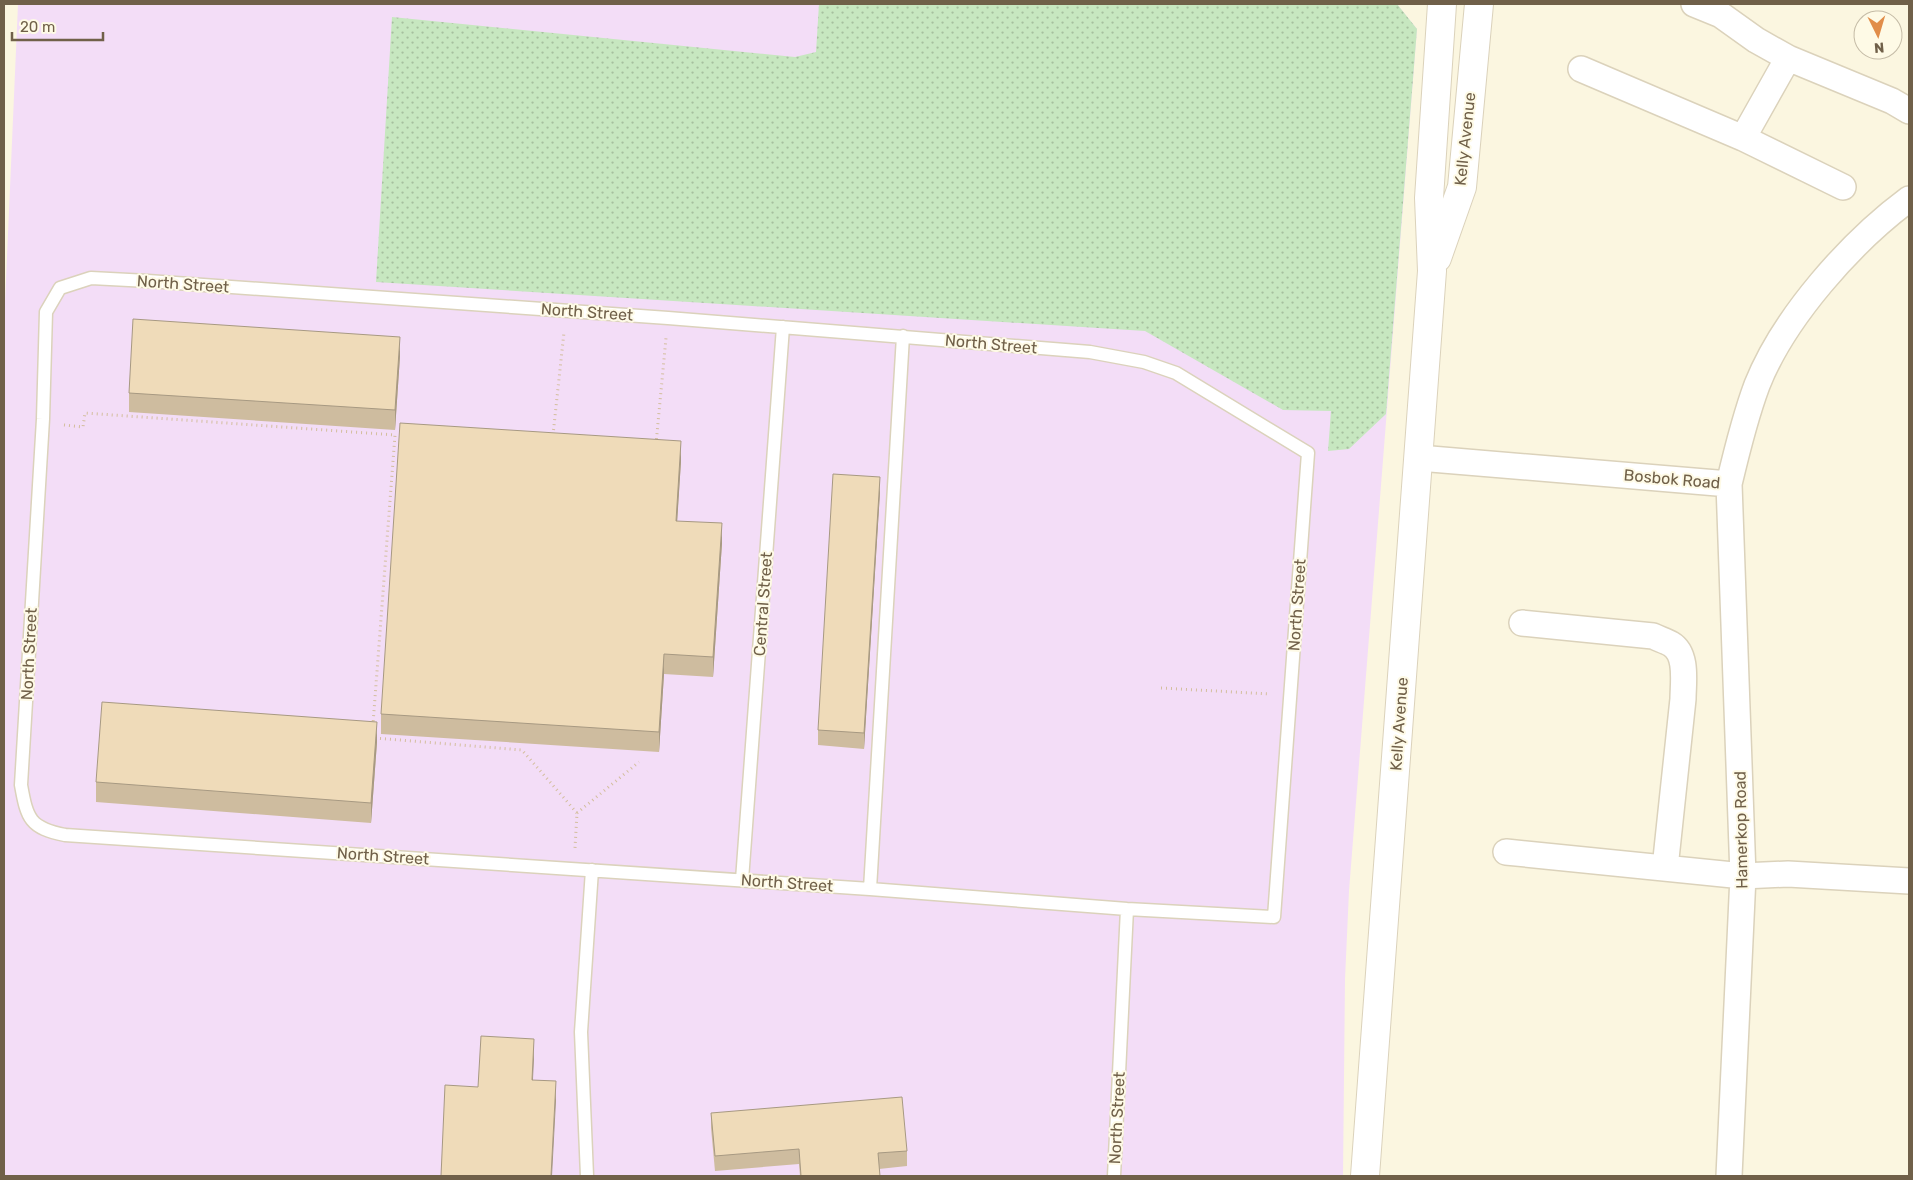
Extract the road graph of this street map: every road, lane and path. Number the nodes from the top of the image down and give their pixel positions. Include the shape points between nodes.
1 (1442, 4) edge
2 (1479, 4) edge
3 (1694, 4) edge
4 (1723, 9) edge
5 (1788, 58) junction
6 (1582, 69) dead end
7 (1909, 111) edge
8 (1743, 138) junction
9 (1843, 187) dead end
10 (1909, 198) edge
11 (1432, 271) junction
12 (566, 311) junction
13 (668, 318) junction
14 (783, 327) junction
15 (903, 336) junction
16 (42, 424) junction
17 (553, 436) edge
18 (656, 444) edge
19 (1419, 458) junction
20 (1729, 484) junction
21 (1522, 623) dead end
22 (1161, 688) dead end
23 (1290, 695) junction
24 (639, 762) dead end
25 (577, 813) junction
26 (1506, 852) dead end
27 (1665, 868) junction
28 (574, 869) junction
29 (592, 870) junction
30 (1743, 876) junction
31 (742, 880) junction
32 (1909, 881) edge
33 (870, 889) junction
34 (1127, 909) junction
35 (587, 1176) edge
36 (1114, 1176) edge
37 (1365, 1176) edge
38 (1729, 1176) edge

1 - 11 street, Kelly Avenue via 1429,198
2 - 11 street, Kelly Avenue via 1462,187
3 - 4 street
4 - 5 street via 1756,40
5 - 7 street
5 - 8 street
6 - 8 street
8 - 9 street
10 - 20 street, Bosbok Road via 1888,214 1818,286 1780,342 1755,392
11 - 19 street, Kelly Avenue
12 - 13 lane, North Street
12 - 16 lane, North Street via 91,278 60,288 46,312
12 - 17 path
13 - 14 lane, North Street
13 - 18 path
14 - 15 lane, North Street
14 - 31 lane, Central Street
15 - 23 lane, North Street via 1090,352 1144,362 1176,373 1308,453
15 - 33 lane
16 - 25 path via 83,427 86,413 395,436 372,738 522,750
16 - 28 lane, North Street via 21,784 24,806 33,822 44,831 65,835
19 - 20 street, Bosbok Road
19 - 37 street, Kelly Avenue
20 - 30 street, Hamerkop Road
21 - 27 street via 1653,636 1673,645 1681,657 1683,699
22 - 23 path
23 - 34 lane, North Street via 1274,917
24 - 25 path
25 - 28 path
26 - 27 street
27 - 30 street
28 - 29 lane, North Street
29 - 31 lane, North Street
29 - 35 lane via 581,1032
30 - 32 street via 1788,874
30 - 38 street, Hamerkop Road
31 - 33 lane, North Street
33 - 34 lane, North Street
34 - 36 lane, North Street

